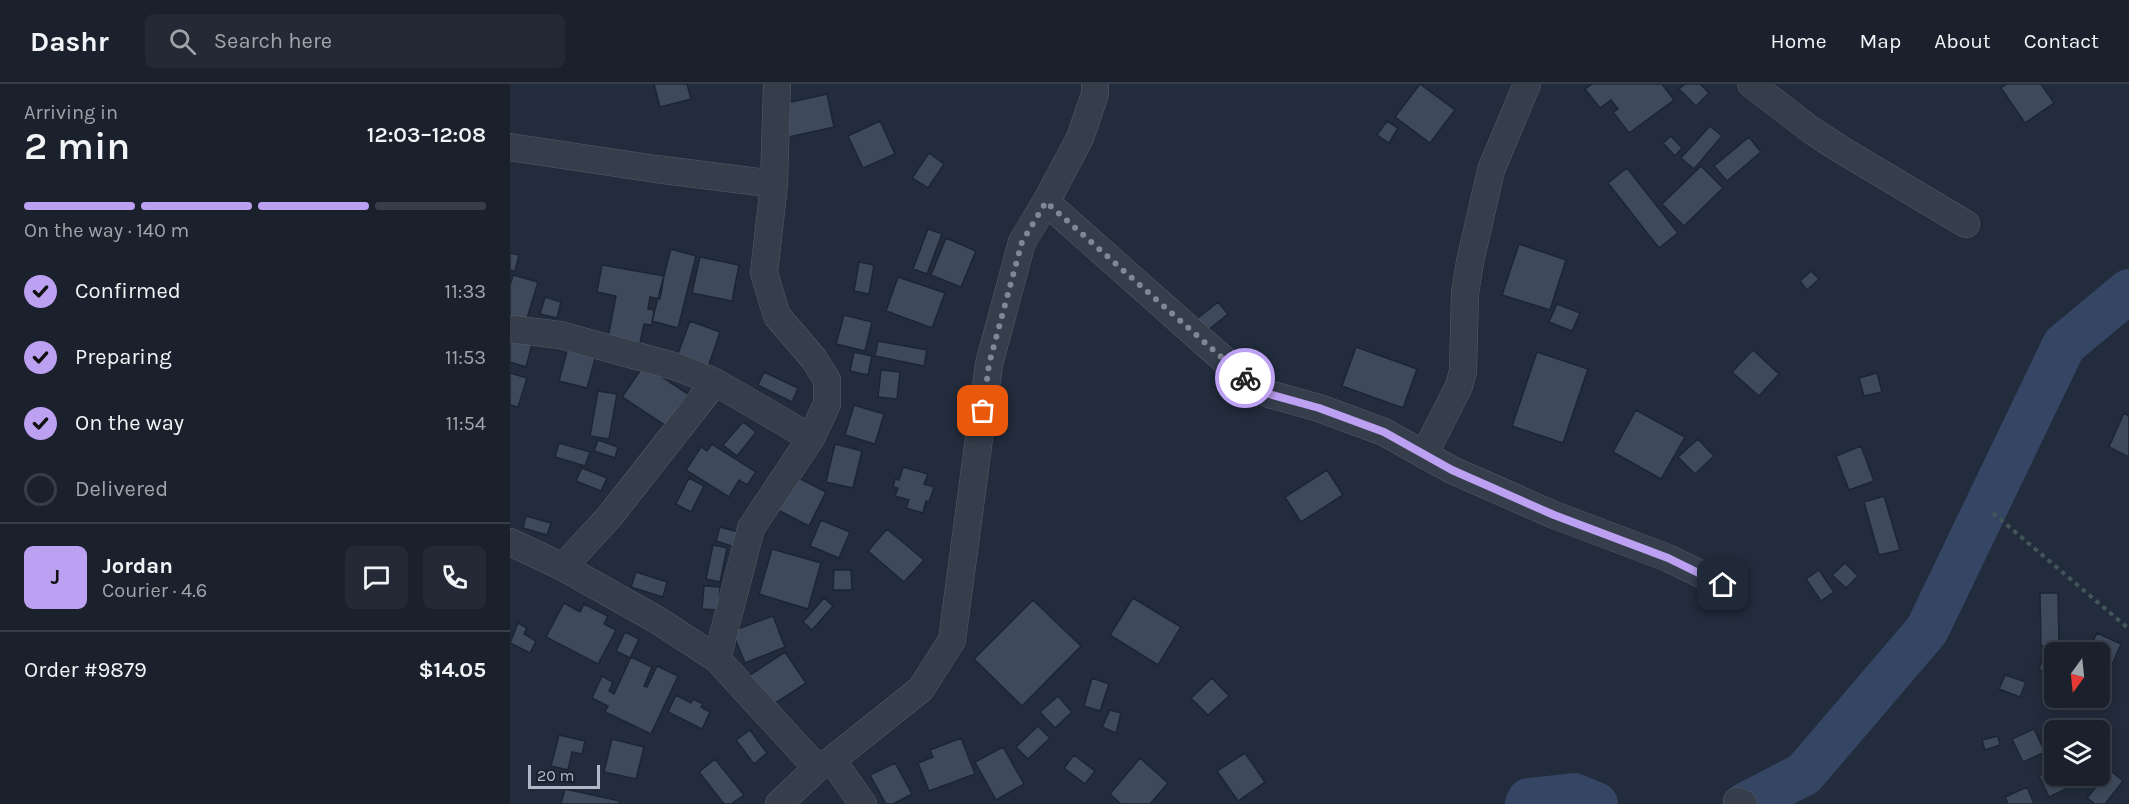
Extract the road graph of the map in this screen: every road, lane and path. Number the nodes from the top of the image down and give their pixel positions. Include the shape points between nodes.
1 (777, 84) edge
2 (1095, 84) edge
3 (1527, 84) edge
4 (1751, 84) edge
5 (510, 147) edge
6 (774, 184) junction
7 (1046, 202) junction
8 (1966, 224) dead end
9 (510, 328) edge
10 (715, 382) junction
11 (811, 438) junction
12 (1424, 455) junction
13 (1993, 513) dead end
14 (510, 542) edge
15 (563, 567) junction
16 (1723, 585) dead end
17 (2129, 629) edge
18 (717, 659) junction
19 (824, 764) junction
20 (779, 804) edge
21 (863, 804) edge

1 - 6 street
2 - 7 street via 1080,138
3 - 12 street via 1491,170 1465,293 1463,371 1459,386
4 - 8 street via 1830,143
5 - 6 street
6 - 11 street via 764,273 777,316 827,380 827,404
7 - 12 street via 1260,388 1384,432
7 - 19 street via 1022,242 989,364 952,640 921,689
9 - 10 street via 560,335 677,367
10 - 11 street
10 - 15 street via 610,516
11 - 18 street via 751,528
12 - 16 street via 1554,515 1668,558
13 - 17 path
14 - 15 street
15 - 18 street
18 - 19 street
19 - 20 street
19 - 21 street

